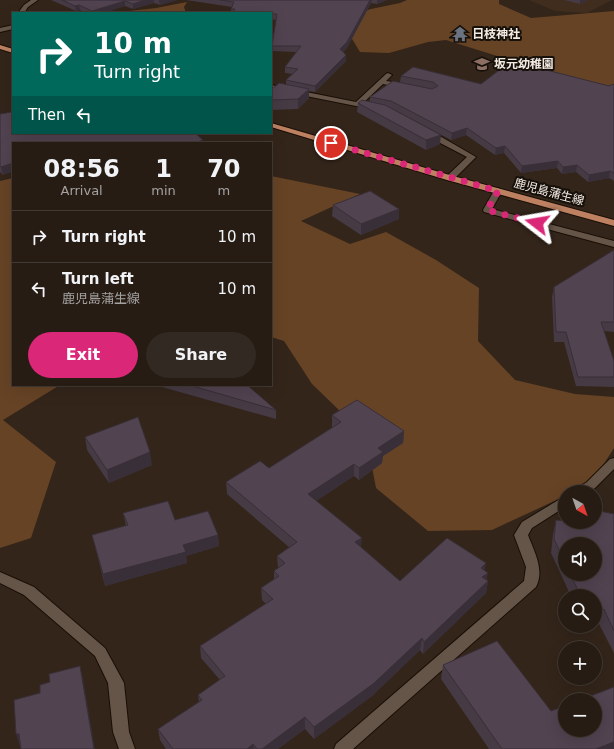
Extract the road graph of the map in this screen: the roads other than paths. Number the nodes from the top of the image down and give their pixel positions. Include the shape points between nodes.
1 (35, 0) edge
2 (22, 12) edge
3 (12, 27) edge
4 (1, 30) edge
5 (0, 47) edge
6 (12, 51) edge
7 (388, 75) dead end
8 (382, 82) junction
9 (272, 87) edge
10 (410, 88) edge
11 (358, 104) junction
12 (380, 109) edge
13 (272, 125) edge
14 (419, 129) edge
15 (450, 178) junction
16 (498, 191) junction
17 (614, 223) edge
18 (614, 244) edge
19 (614, 462) edge
20 (591, 485) edge
21 (558, 506) edge
22 (0, 577) edge
23 (127, 749) edge
24 (342, 749) edge

1 - 2 street
3 - 4 street
5 - 6 main road
7 - 8 street
8 - 10 street
8 - 11 street
9 - 11 street
11 - 12 street
13 - 15 main road, 鹿児島蒲生線
14 - 15 street via 472,157
15 - 16 main road, 鹿児島蒲生線
16 - 17 main road, 鹿児島蒲生線
16 - 18 street via 487,210
19 - 20 street
21 - 24 street via 528,525 521,535 533,567 531,583
22 - 23 street via 29,591 100,652 116,683 121,732

